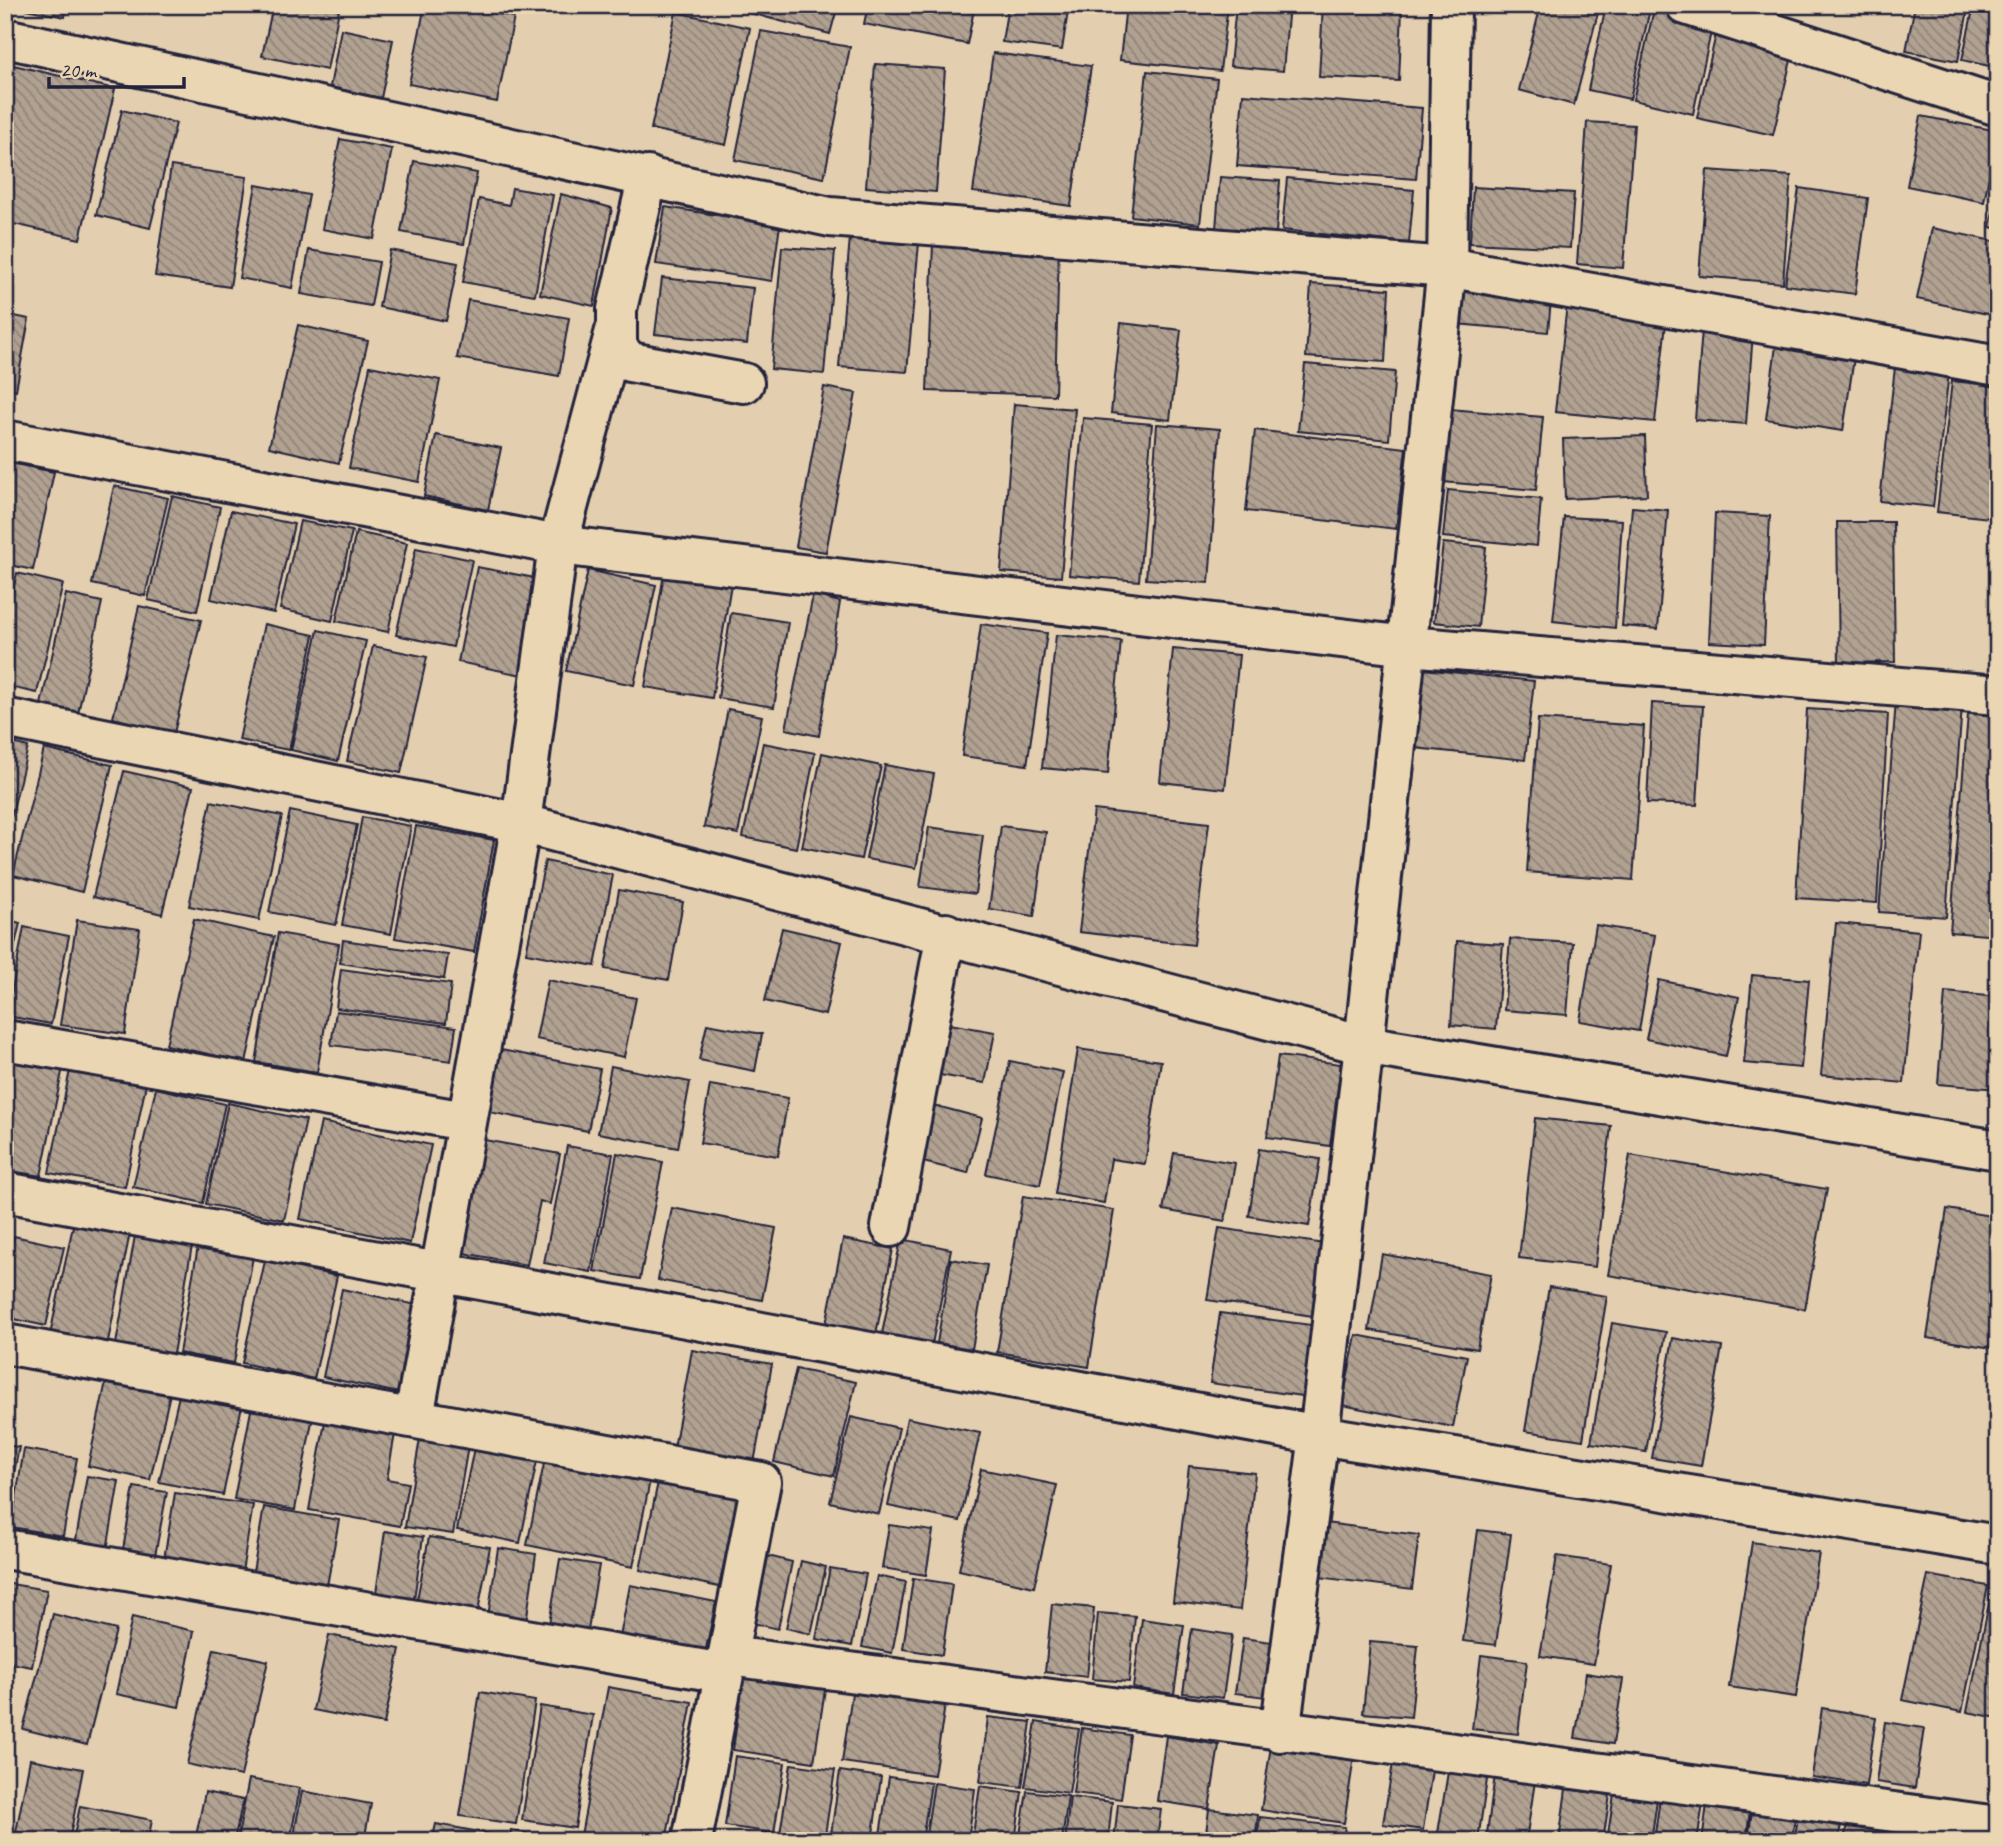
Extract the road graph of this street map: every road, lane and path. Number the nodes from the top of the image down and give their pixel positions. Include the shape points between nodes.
1 (1451, 5) edge
2 (1686, 5) edge
3 (5, 38) edge
4 (1998, 106) edge
5 (648, 176) junction
6 (1447, 267) junction
7 (615, 331) junction
8 (1998, 366) edge
9 (744, 383) dead end
10 (5, 440) edge
11 (558, 545) junction
12 (1408, 646) junction
13 (1998, 695) edge
14 (5, 718) edge
15 (521, 823) junction
16 (946, 933) junction
17 (5, 1040) edge
18 (1364, 1045) junction
19 (465, 1121) junction
20 (1998, 1150) edge
21 (5, 1192) edge
22 (891, 1227) dead end
23 (438, 1272) junction
24 (5, 1344) edge
25 (414, 1417) junction
26 (1319, 1435) junction
27 (1998, 1545) edge
28 (5, 1549) edge
29 (726, 1665) junction
30 (1280, 1732) junction
31 (1998, 1826) edge
32 (692, 1841) edge

1 - 6 street
2 - 4 street
3 - 5 street
5 - 6 street via 830,217
5 - 7 street
6 - 8 street
6 - 12 street
7 - 9 street via 617,348 631,362
7 - 11 street
10 - 11 street
11 - 12 street
11 - 15 street
12 - 13 street
12 - 18 street
14 - 15 street
15 - 16 street
15 - 19 street
16 - 18 street
16 - 22 street
17 - 19 street
18 - 20 street
18 - 26 street
19 - 23 street
21 - 23 street
23 - 25 street
23 - 26 street
24 - 25 street
25 - 29 street via 761,1482
26 - 27 street
26 - 30 street
28 - 29 street
29 - 30 street
29 - 32 street
30 - 31 street

